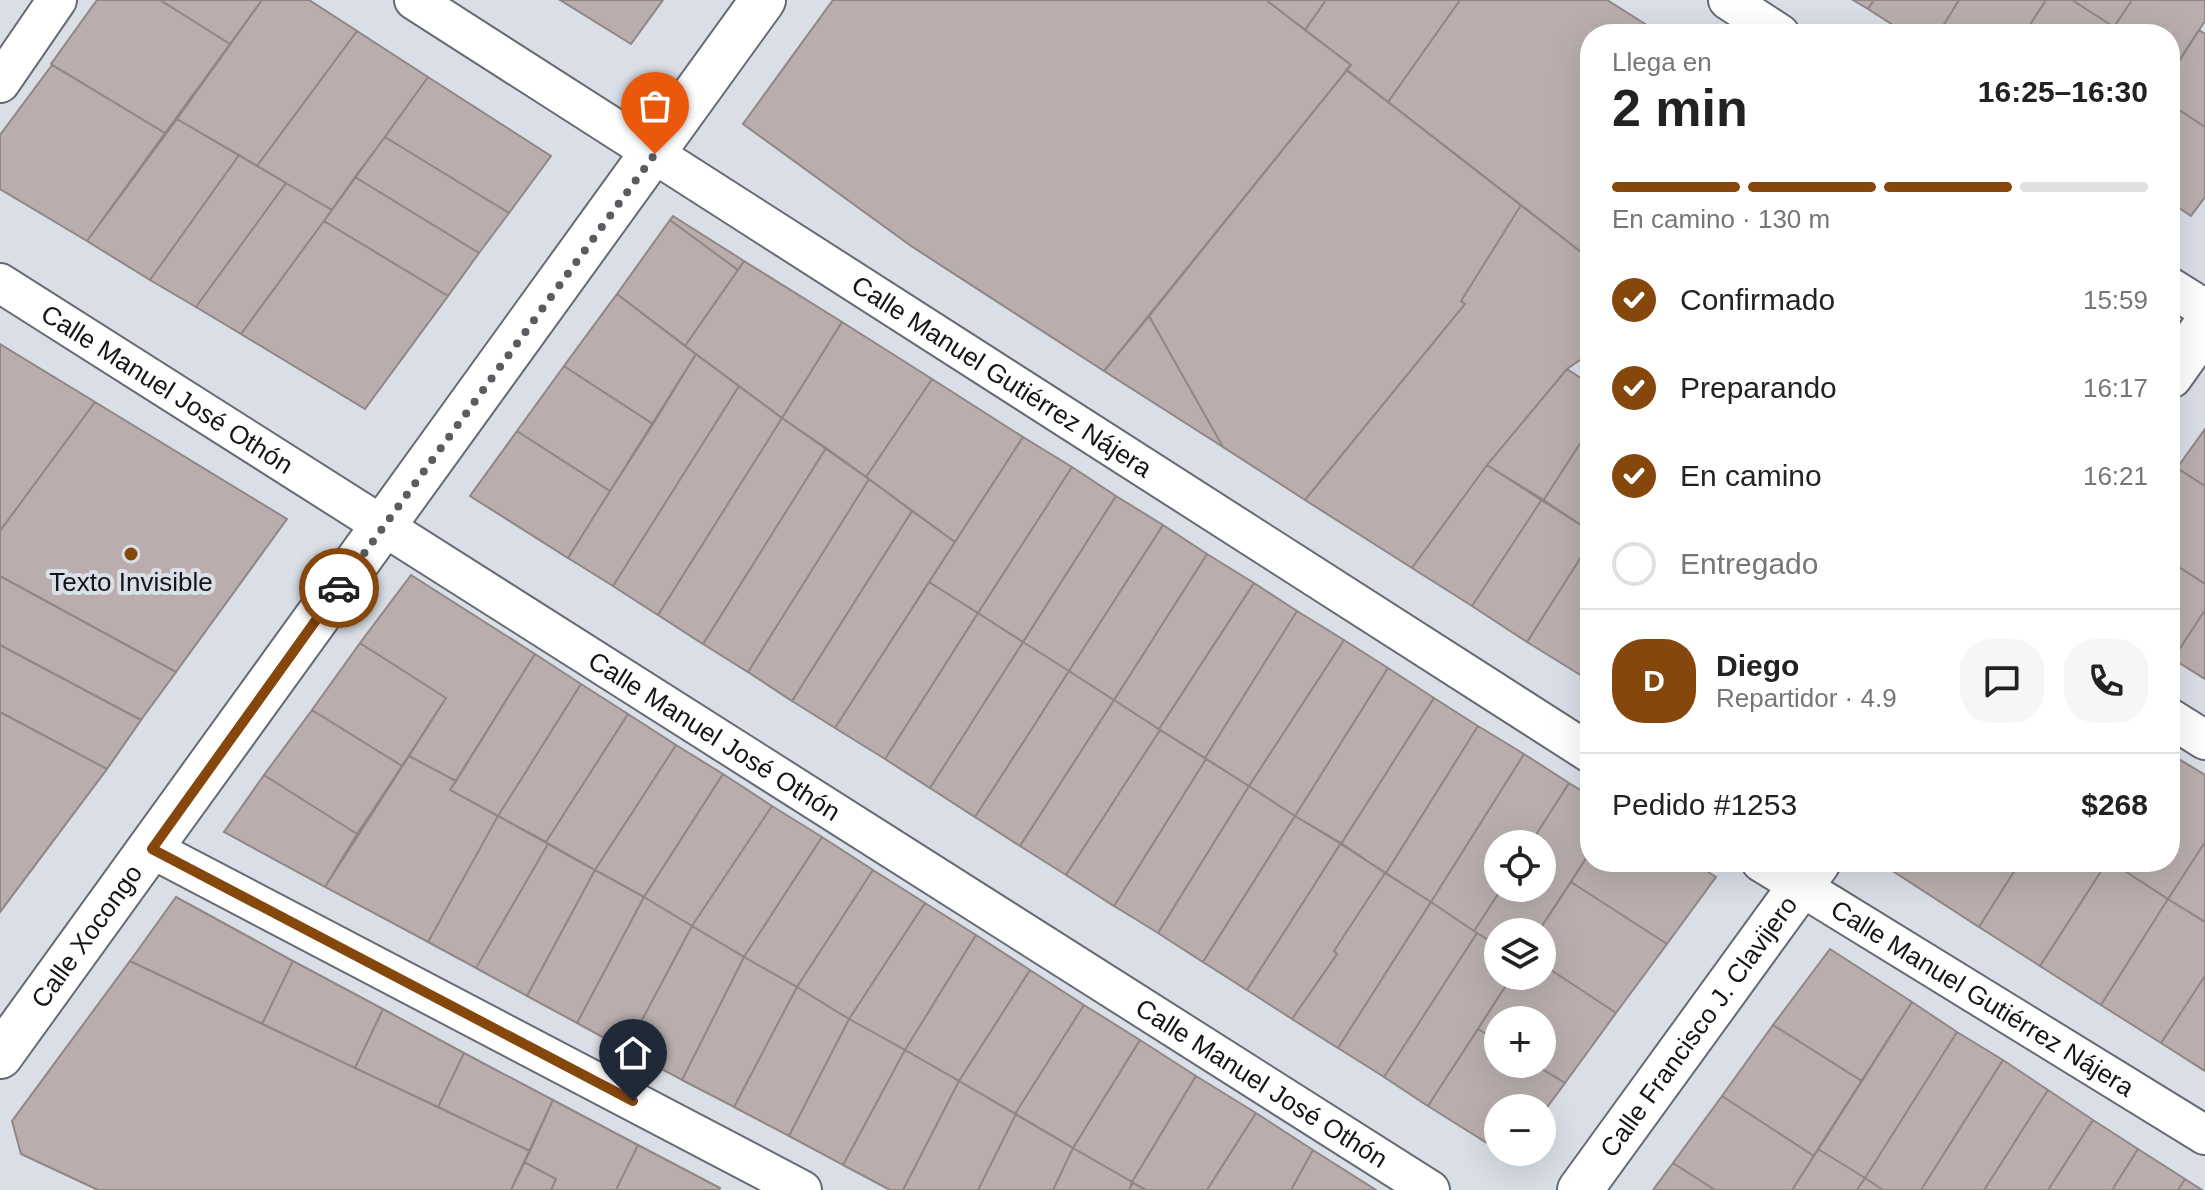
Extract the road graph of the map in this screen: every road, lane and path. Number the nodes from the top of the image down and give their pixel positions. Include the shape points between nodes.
1 (57, 0) edge
2 (414, 0) edge
3 (763, 0) edge
4 (1728, 0) edge
5 (1765, 24) edge
6 (0, 83) edge
7 (655, 154) junction
8 (0, 283) edge
9 (2180, 293) edge
10 (2205, 309) edge
11 (2205, 327) edge
12 (2180, 362) edge
13 (384, 526) junction
14 (2180, 724) edge
15 (2205, 740) edge
16 (1580, 747) edge
17 (152, 849) junction
18 (1808, 874) edge
19 (0, 1056) edge
20 (2205, 1135) edge
21 (802, 1190) edge
22 (1430, 1190) edge
23 (1580, 1190) edge

1 - 6 street
2 - 7 street, Calle Manuel Gutiérrez Nájera
3 - 7 street, Calle Xocongo
4 - 5 street
7 - 13 street, Calle Xocongo
7 - 16 street, Calle Manuel Gutiérrez Nájera
8 - 13 street, Calle Manuel José Othón
9 - 10 street
11 - 12 street
13 - 17 street, Calle Xocongo
13 - 22 street, Calle Manuel José Othón
14 - 15 street
17 - 19 street, Calle Xocongo
17 - 21 street
18 - 20 street, Calle Manuel Gutiérrez Nájera
18 - 23 street, Calle Francisco J. Clavijero

